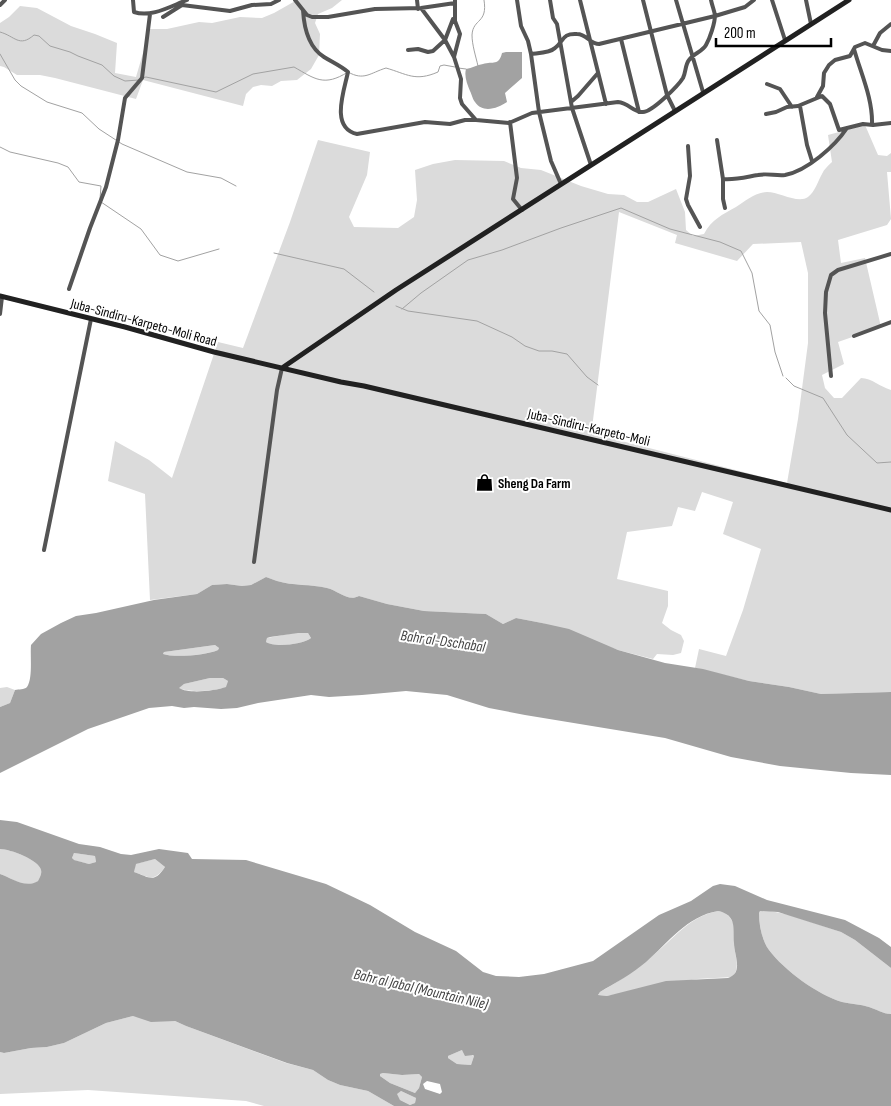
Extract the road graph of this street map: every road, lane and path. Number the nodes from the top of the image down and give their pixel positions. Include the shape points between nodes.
1 (5, 0) edge
2 (133, 0) edge
3 (185, 0) edge
4 (279, 0) edge
5 (295, 0) edge
6 (417, 0) edge
7 (517, 0) edge
8 (550, 0) edge
9 (580, 0) edge
10 (643, 0) edge
11 (676, 0) edge
12 (711, 0) edge
13 (744, 0) edge
14 (754, 0) edge
15 (772, 0) edge
16 (806, 0) edge
17 (845, 1) edge
18 (455, 2) edge
19 (0, 5) edge
20 (745, 7) junction
21 (420, 8) junction
22 (303, 10) junction
23 (150, 14) junction
24 (715, 16) junction
25 (163, 17) dead end
26 (454, 17) junction
27 (684, 24) junction
28 (812, 24) junction
29 (891, 24) edge
30 (651, 32) junction
31 (620, 39) junction
32 (445, 40) junction
33 (589, 40) junction
34 (785, 40) junction
35 (560, 42) junction
36 (873, 46) junction
37 (854, 49) junction
38 (408, 50) dead end
39 (891, 52) edge
40 (531, 54) junction
41 (693, 55) junction
42 (454, 57) junction
43 (598, 73) junction
44 (767, 84) dead end
45 (823, 86) junction
46 (704, 92) junction
47 (668, 95) junction
48 (817, 98) junction
49 (826, 98) junction
50 (571, 102) junction
51 (606, 104) junction
52 (800, 106) junction
53 (792, 107) junction
54 (572, 108) junction
55 (675, 111) junction
56 (539, 112) junction
57 (639, 112) junction
58 (766, 114) dead end
59 (476, 120) junction
60 (510, 122) junction
61 (891, 123) edge
62 (872, 125) junction
63 (847, 128) junction
64 (717, 140) dead end
65 (688, 146) dead end
66 (812, 161) junction
67 (591, 165) junction
68 (723, 179) junction
69 (561, 184) junction
70 (725, 208) dead end
71 (522, 210) junction
72 (700, 228) dead end
73 (891, 254) edge
74 (69, 289) dead end
75 (1, 296) edge
76 (0, 314) edge
77 (91, 319) junction
78 (891, 322) edge
79 (854, 336) dead end
80 (282, 368) junction
81 (832, 376) dead end
82 (891, 510) edge
83 (44, 550) dead end
84 (254, 562) dead end

1 - 19 street
2 - 23 street via 134,12
3 - 23 street
4 - 25 street via 230,12 182,5
5 - 22 street
6 - 21 street
7 - 40 street via 521,26
8 - 35 street
9 - 33 street
10 - 30 street
11 - 27 street
12 - 24 street
13 - 20 street
14 - 20 street
15 - 34 street
16 - 28 street
17 - 28 main road
18 - 21 street
18 - 26 street
20 - 24 street
21 - 22 street via 375,9 323,17 307,15
21 - 32 street
22 - 59 street via 313,47 348,72 341,114 344,127 349,132 357,134 425,122 445,124
23 - 74 street via 142,78 125,98 106,187
24 - 27 street
24 - 41 street via 707,44 701,52
26 - 32 street
26 - 42 street via 460,34
27 - 30 street
27 - 41 street
28 - 34 main road
29 - 36 street via 880,33
30 - 31 street
30 - 47 street
31 - 33 street via 595,44
31 - 57 street
32 - 38 street via 431,52
32 - 42 street
33 - 35 street via 582,34 576,34 565,36
33 - 43 street
34 - 46 main road
35 - 40 street via 553,50
35 - 50 street
36 - 37 street via 858,45
36 - 39 street
37 - 45 street via 850,56 829,65 824,73
37 - 62 street via 867,87
40 - 56 street
41 - 46 street
41 - 47 street via 687,62 685,75
42 - 59 street via 461,79 461,102
43 - 50 street
43 - 51 street
44 - 53 street via 780,89
45 - 48 street
45 - 49 street
46 - 55 main road
47 - 55 street
47 - 57 street via 648,110
48 - 49 street
48 - 52 street
49 - 63 street via 838,129
50 - 54 street
51 - 54 street
51 - 57 street via 627,103
52 - 53 street
52 - 66 street
53 - 58 street
54 - 56 street
54 - 67 street
55 - 67 main road
56 - 60 street
56 - 69 street via 551,161
59 - 60 street
60 - 71 street via 517,178 513,199
61 - 62 street
62 - 63 street
63 - 66 street via 836,143
64 - 68 street
65 - 72 street via 690,176 686,199
66 - 68 street via 779,176 762,174
67 - 69 main road
68 - 70 street
69 - 71 main road
71 - 80 main road
73 - 81 street via 831,275 825,313
75 - 76 street
75 - 77 main road, Juba-Sindiru-Karpeto-Moli Road
77 - 80 main road, Juba-Sindiru-Karpeto-Moli Road
77 - 83 street
78 - 79 street
80 - 82 main road, Juba-Sindiru-Karpeto-Moli
80 - 84 street

